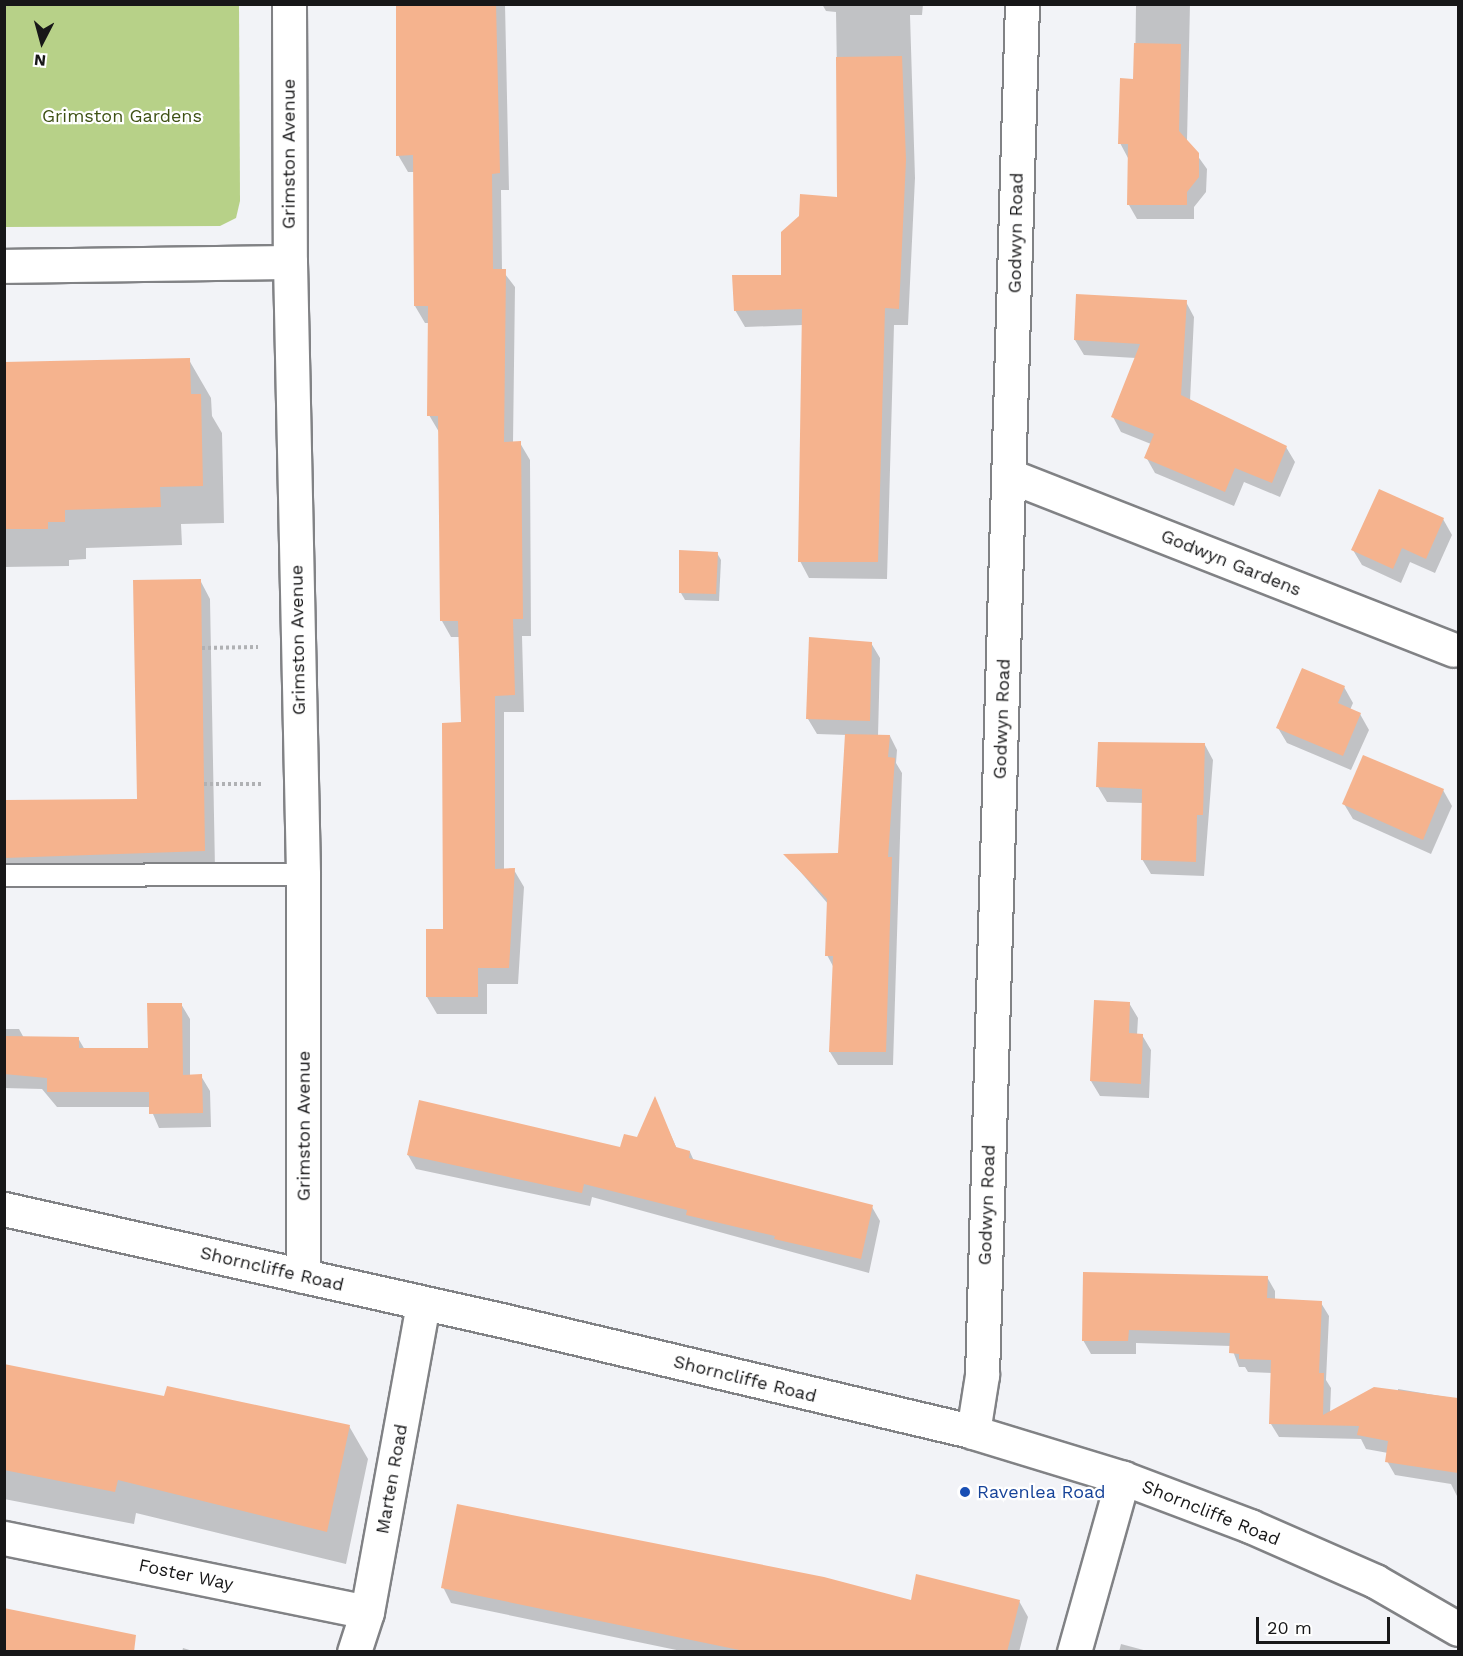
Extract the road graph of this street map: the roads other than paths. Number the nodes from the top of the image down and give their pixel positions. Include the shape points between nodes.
1 (289, 4) edge
2 (1022, 4) edge
3 (290, 262) junction
4 (4, 266) edge
5 (1010, 476) junction
6 (1453, 651) dead end
7 (303, 874) junction
8 (4, 875) edge
9 (4, 1209) edge
10 (303, 1276) junction
11 (423, 1304) junction
12 (973, 1432) junction
13 (1123, 1478) junction
14 (4, 1538) edge
15 (368, 1612) junction
16 (1458, 1629) edge
17 (354, 1652) edge
18 (1074, 1652) edge

1 - 3 street, Grimston Avenue
2 - 5 street, Godwyn Road
3 - 4 street
3 - 7 street, Grimston Avenue
5 - 6 street, Godwyn Gardens
5 - 12 street, Godwyn Road via 981,1375
7 - 8 lane
7 - 10 street, Grimston Avenue
9 - 10 street, Shorncliffe Road
10 - 11 street, Shorncliffe Road
11 - 12 street, Shorncliffe Road
11 - 15 street, Marten Road
12 - 13 street, Shorncliffe Road
13 - 16 street, Shorncliffe Road via 1250,1526 1375,1581
13 - 18 street
14 - 15 street, Foster Way
15 - 17 street, Marten Road

